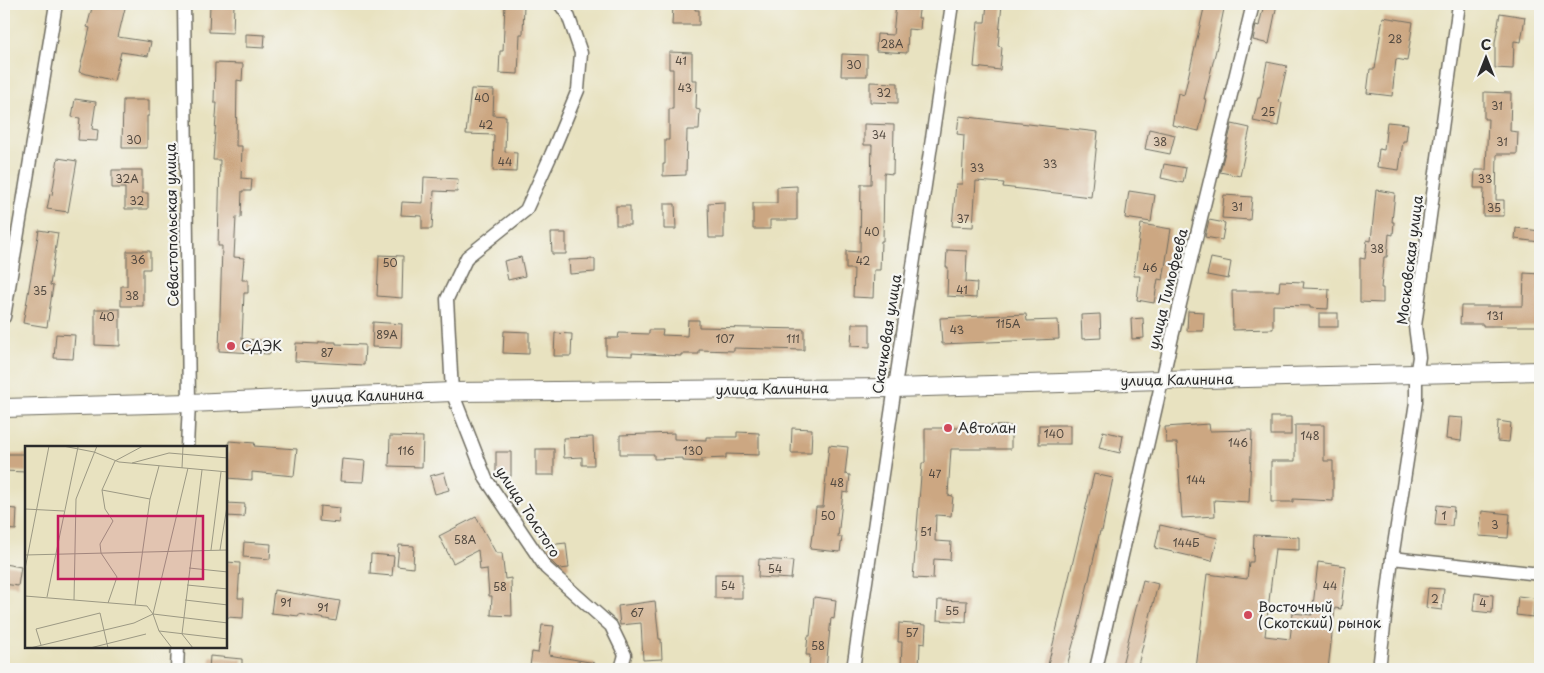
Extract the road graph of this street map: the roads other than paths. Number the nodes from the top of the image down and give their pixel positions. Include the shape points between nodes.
1 (56, 4) edge
2 (184, 4) edge
3 (560, 4) edge
4 (952, 4) edge
5 (1253, 4) edge
6 (1459, 4) edge
7 (4, 318) edge
8 (1540, 371) edge
9 (1416, 375) junction
10 (1162, 380) junction
11 (894, 388) junction
12 (452, 392) junction
13 (189, 403) junction
14 (4, 408) edge
15 (187, 446) edge
16 (1392, 558) junction
17 (1540, 574) edge
18 (178, 648) edge
19 (177, 669) edge
20 (621, 669) edge
21 (853, 669) edge
22 (1096, 669) edge
23 (1379, 669) edge

1 - 7 street
2 - 13 street, Севастопольская улица
3 - 12 street, улица Толстого via 568,15 581,53 578,90 526,210 467,257 447,299
4 - 11 street, Скачковая улица
5 - 10 street, улица Тимофеева
6 - 9 street, Московская улица via 1415,326 1419,357
8 - 9 main road, улица Калинина
9 - 10 main road, улица Калинина
9 - 16 street, Московская улица via 1416,402
10 - 11 main road, улица Калинина
10 - 22 street, улица Тимофеева
11 - 12 main road, улица Калинина
11 - 21 street, Скачковая улица
12 - 13 main road, улица Калинина
12 - 20 street, улица Толстого via 486,479 546,568 611,626 625,655
13 - 14 main road, улица Калинина
13 - 15 street, Севастопольская улица
16 - 17 street
16 - 23 street, Московская улица
18 - 19 street

